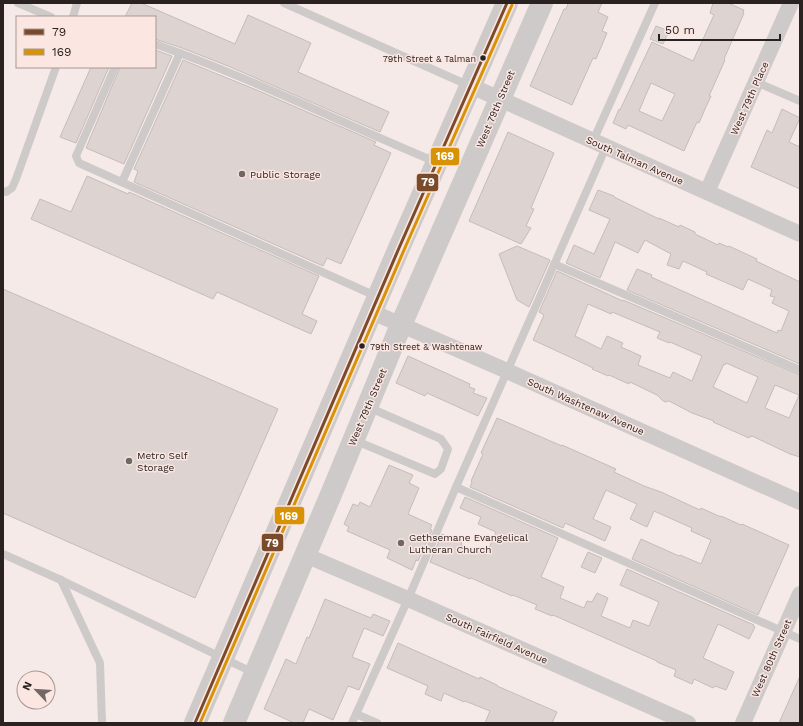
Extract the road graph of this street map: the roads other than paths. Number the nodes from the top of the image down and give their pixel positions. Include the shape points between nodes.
1 (18, 3) edge
2 (77, 3) edge
3 (284, 3) edge
4 (507, 3) edge
5 (542, 3) edge
6 (655, 3) edge
7 (791, 3) edge
8 (49, 16) edge
9 (73, 16) edge
10 (156, 44) edge
11 (180, 53) junction
12 (56, 68) edge
13 (115, 68) edge
14 (756, 82) junction
15 (470, 86) junction
16 (500, 99) junction
17 (800, 101) edge
18 (600, 144) junction
19 (437, 162) junction
20 (122, 182) junction
21 (3, 191) edge
22 (708, 192) junction
23 (800, 234) edge
24 (554, 264) junction
25 (376, 305) junction
26 (401, 325) junction
27 (800, 370) edge
28 (507, 371) junction
29 (367, 406) junction
30 (354, 440) junction
31 (456, 487) junction
32 (800, 502) edge
33 (3, 554) edge
34 (305, 555) junction
35 (61, 580) junction
36 (800, 594) edge
37 (408, 599) junction
38 (783, 631) junction
39 (800, 639) edge
40 (223, 659) junction
41 (255, 673) junction
42 (356, 714) junction
43 (102, 723) edge
44 (195, 723) edge
45 (234, 723) edge
46 (352, 723) edge
47 (377, 723) edge
48 (688, 723) edge
49 (743, 723) edge

1 - 8 lane
2 - 9 lane
3 - 15 lane
4 - 15 main road
5 - 16 main road, West 79th Street
6 - 18 lane
7 - 14 street, West 79th Place
10 - 11 lane
11 - 19 lane
11 - 20 lane
12 - 21 lane via 12,188
13 - 20 lane via 76,156 79,162
14 - 17 lane
14 - 22 street, West 79th Place
15 - 16 street, South Talman Avenue
15 - 19 main road
16 - 18 street, South Talman Avenue
16 - 26 main road, West 79th Street
18 - 22 street, South Talman Avenue
18 - 24 lane
19 - 25 main road
20 - 25 lane
22 - 23 street, South Talman Avenue
24 - 27 lane
24 - 28 lane
25 - 26 street, South Washtenaw Avenue
25 - 40 main road
26 - 28 street, South Washtenaw Avenue
26 - 29 main road, West 79th Street
28 - 31 lane
28 - 32 street, South Washtenaw Avenue
29 - 30 main road, West 79th Street
29 - 30 lane via 442,439 448,449 441,469 435,474
30 - 34 main road, West 79th Street
31 - 37 lane
31 - 38 lane
33 - 35 lane
34 - 37 street, South Fairfield Avenue
34 - 41 main road, West 79th Street
35 - 40 lane
35 - 43 lane via 100,663
36 - 38 street, West 80th Street
37 - 42 lane
37 - 48 street, South Fairfield Avenue
38 - 39 lane
38 - 49 street, West 80th Street
40 - 41 lane
40 - 44 main road
41 - 45 main road, West 79th Street
42 - 46 lane
42 - 47 lane

